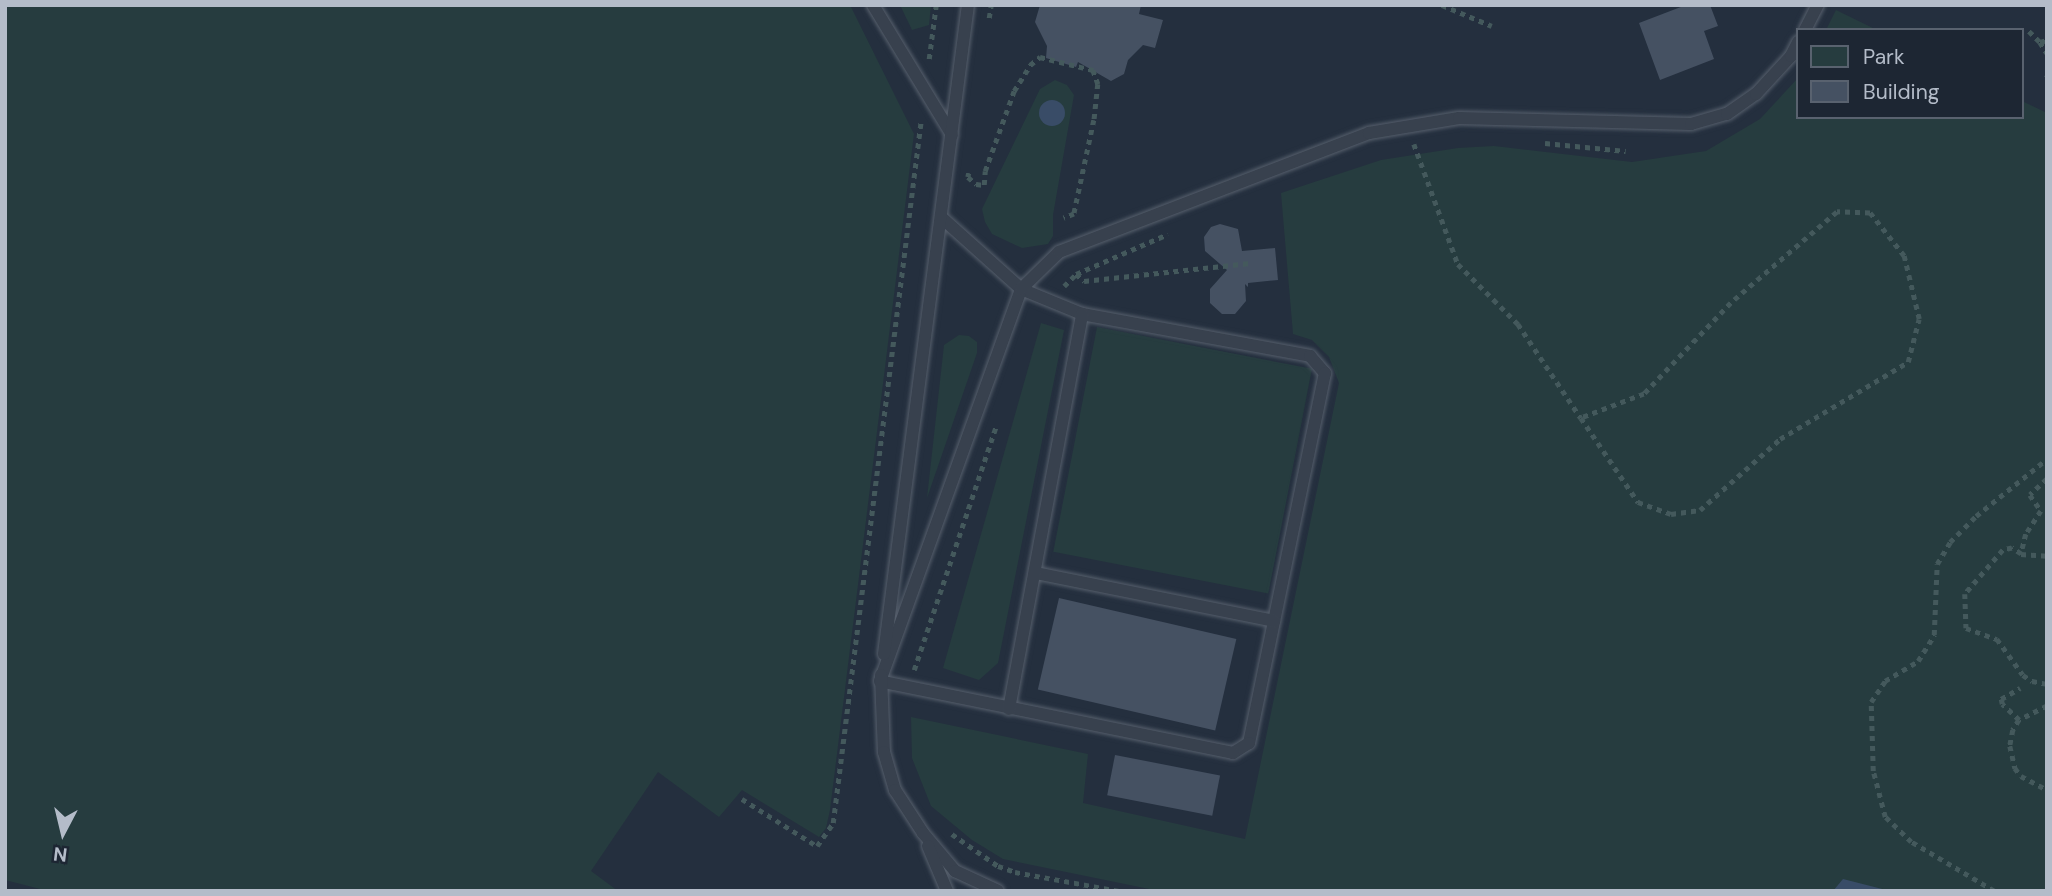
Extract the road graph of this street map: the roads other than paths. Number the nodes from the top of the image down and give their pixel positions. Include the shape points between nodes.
1 (873, 5) edge
2 (968, 5) edge
3 (1818, 5) edge
4 (1806, 28) edge
5 (1797, 44) edge
6 (952, 135) junction
7 (942, 219) junction
8 (1021, 289) junction
9 (1082, 314) junction
10 (1036, 573) junction
11 (1274, 621) junction
12 (880, 681) junction
13 (1009, 709) junction
14 (923, 833) junction
15 (947, 891) edge
16 (998, 891) edge

1 - 6 lane
2 - 6 lane
3 - 4 lane
5 - 8 lane via 1756,94 1727,114 1691,124 1459,118 1369,133 1059,252
6 - 7 lane
7 - 8 lane
7 - 12 lane
8 - 9 lane
8 - 12 lane
9 - 10 lane
9 - 11 lane via 1310,356 1325,373
10 - 11 lane
10 - 13 lane
11 - 13 lane via 1250,743 1233,753
12 - 13 lane
12 - 14 lane via 884,752 891,777
14 - 15 lane
14 - 16 lane via 955,871

